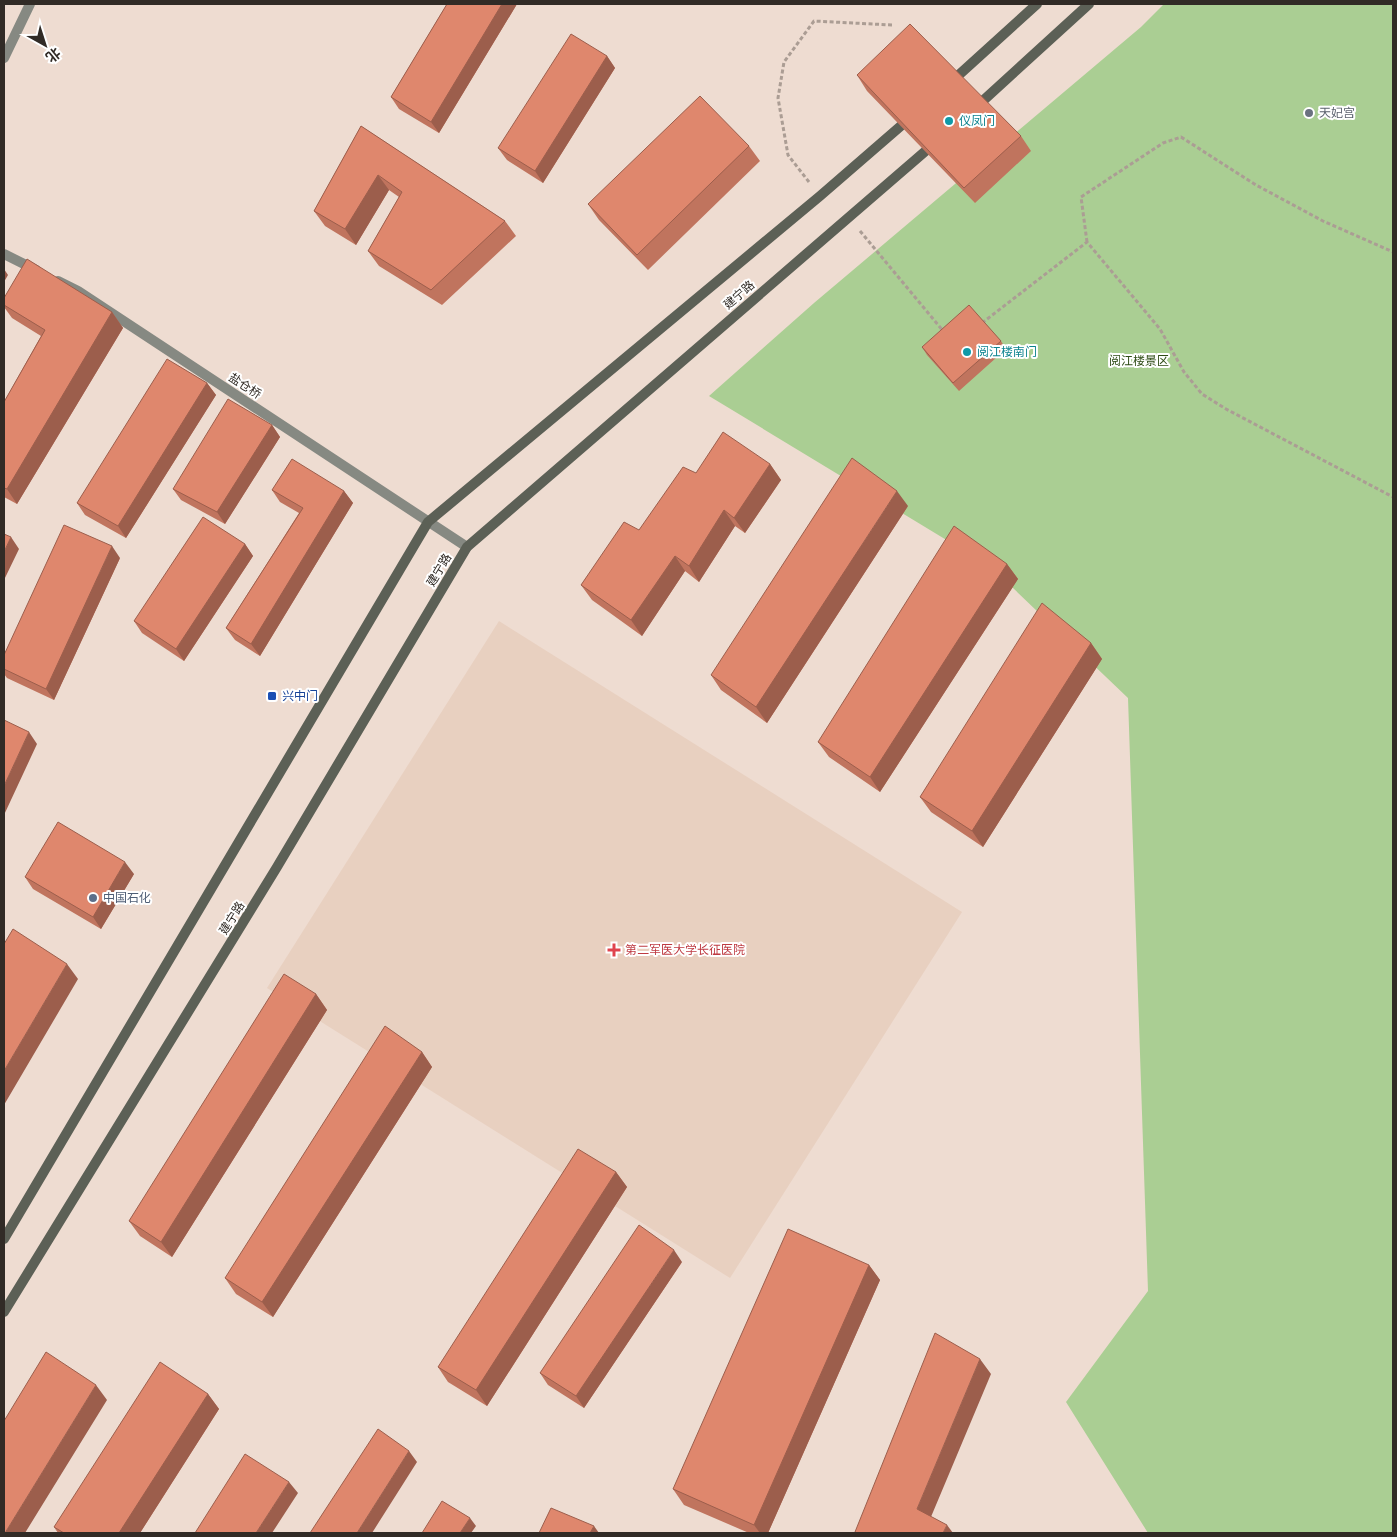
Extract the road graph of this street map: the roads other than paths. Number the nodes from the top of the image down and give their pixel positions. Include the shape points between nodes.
1 (30, 4) edge
2 (1037, 4) edge
3 (1089, 4) edge
4 (4, 58) edge
5 (944, 88) edge
6 (915, 113) edge
7 (967, 115) edge
8 (945, 134) edge
9 (4, 254) edge
10 (428, 522) junction
11 (467, 547) junction
12 (4, 1239) edge
13 (4, 1312) edge

1 - 4 street
2 - 5 main road
3 - 7 main road
6 - 10 main road, 建宁路
8 - 11 main road, 建宁路
9 - 10 street, 盐仓桥 via 78,290
10 - 11 street, 盐仓桥
10 - 12 main road, 建宁路
11 - 13 main road, 建宁路 via 277,867

